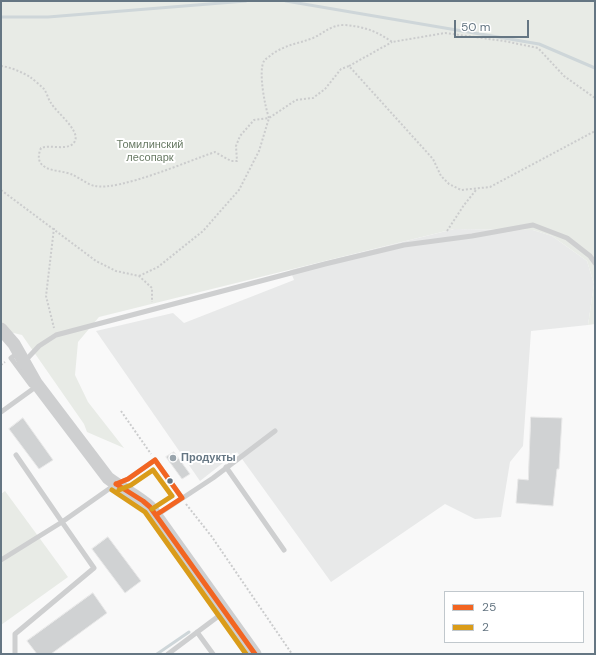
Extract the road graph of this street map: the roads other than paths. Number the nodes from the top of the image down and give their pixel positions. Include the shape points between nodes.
1 (595, 263) edge
2 (1, 329) edge
3 (16, 357) junction
4 (36, 387) junction
5 (1, 412) edge
6 (275, 431) dead end
7 (16, 455) dead end
8 (226, 467) junction
9 (116, 484) junction
10 (182, 498) junction
11 (156, 515) junction
12 (62, 522) junction
13 (284, 550) dead end
14 (1, 560) edge
15 (225, 611) junction
16 (197, 632) junction
17 (15, 654) edge
18 (168, 654) edge
19 (212, 654) edge
20 (255, 654) edge

1 - 3 lane via 567,238 533,225 397,246 56,335
2 - 3 street via 14,344
3 - 4 street
4 - 5 lane
4 - 9 street via 108,478
6 - 8 lane
7 - 12 lane
8 - 10 lane
8 - 13 lane
9 - 10 lane via 128,479 155,460
9 - 11 street via 143,501
9 - 12 lane
10 - 11 lane
11 - 15 street
12 - 14 lane
12 - 17 lane via 94,568 15,634
15 - 16 lane
15 - 20 street
16 - 18 lane
16 - 19 lane

